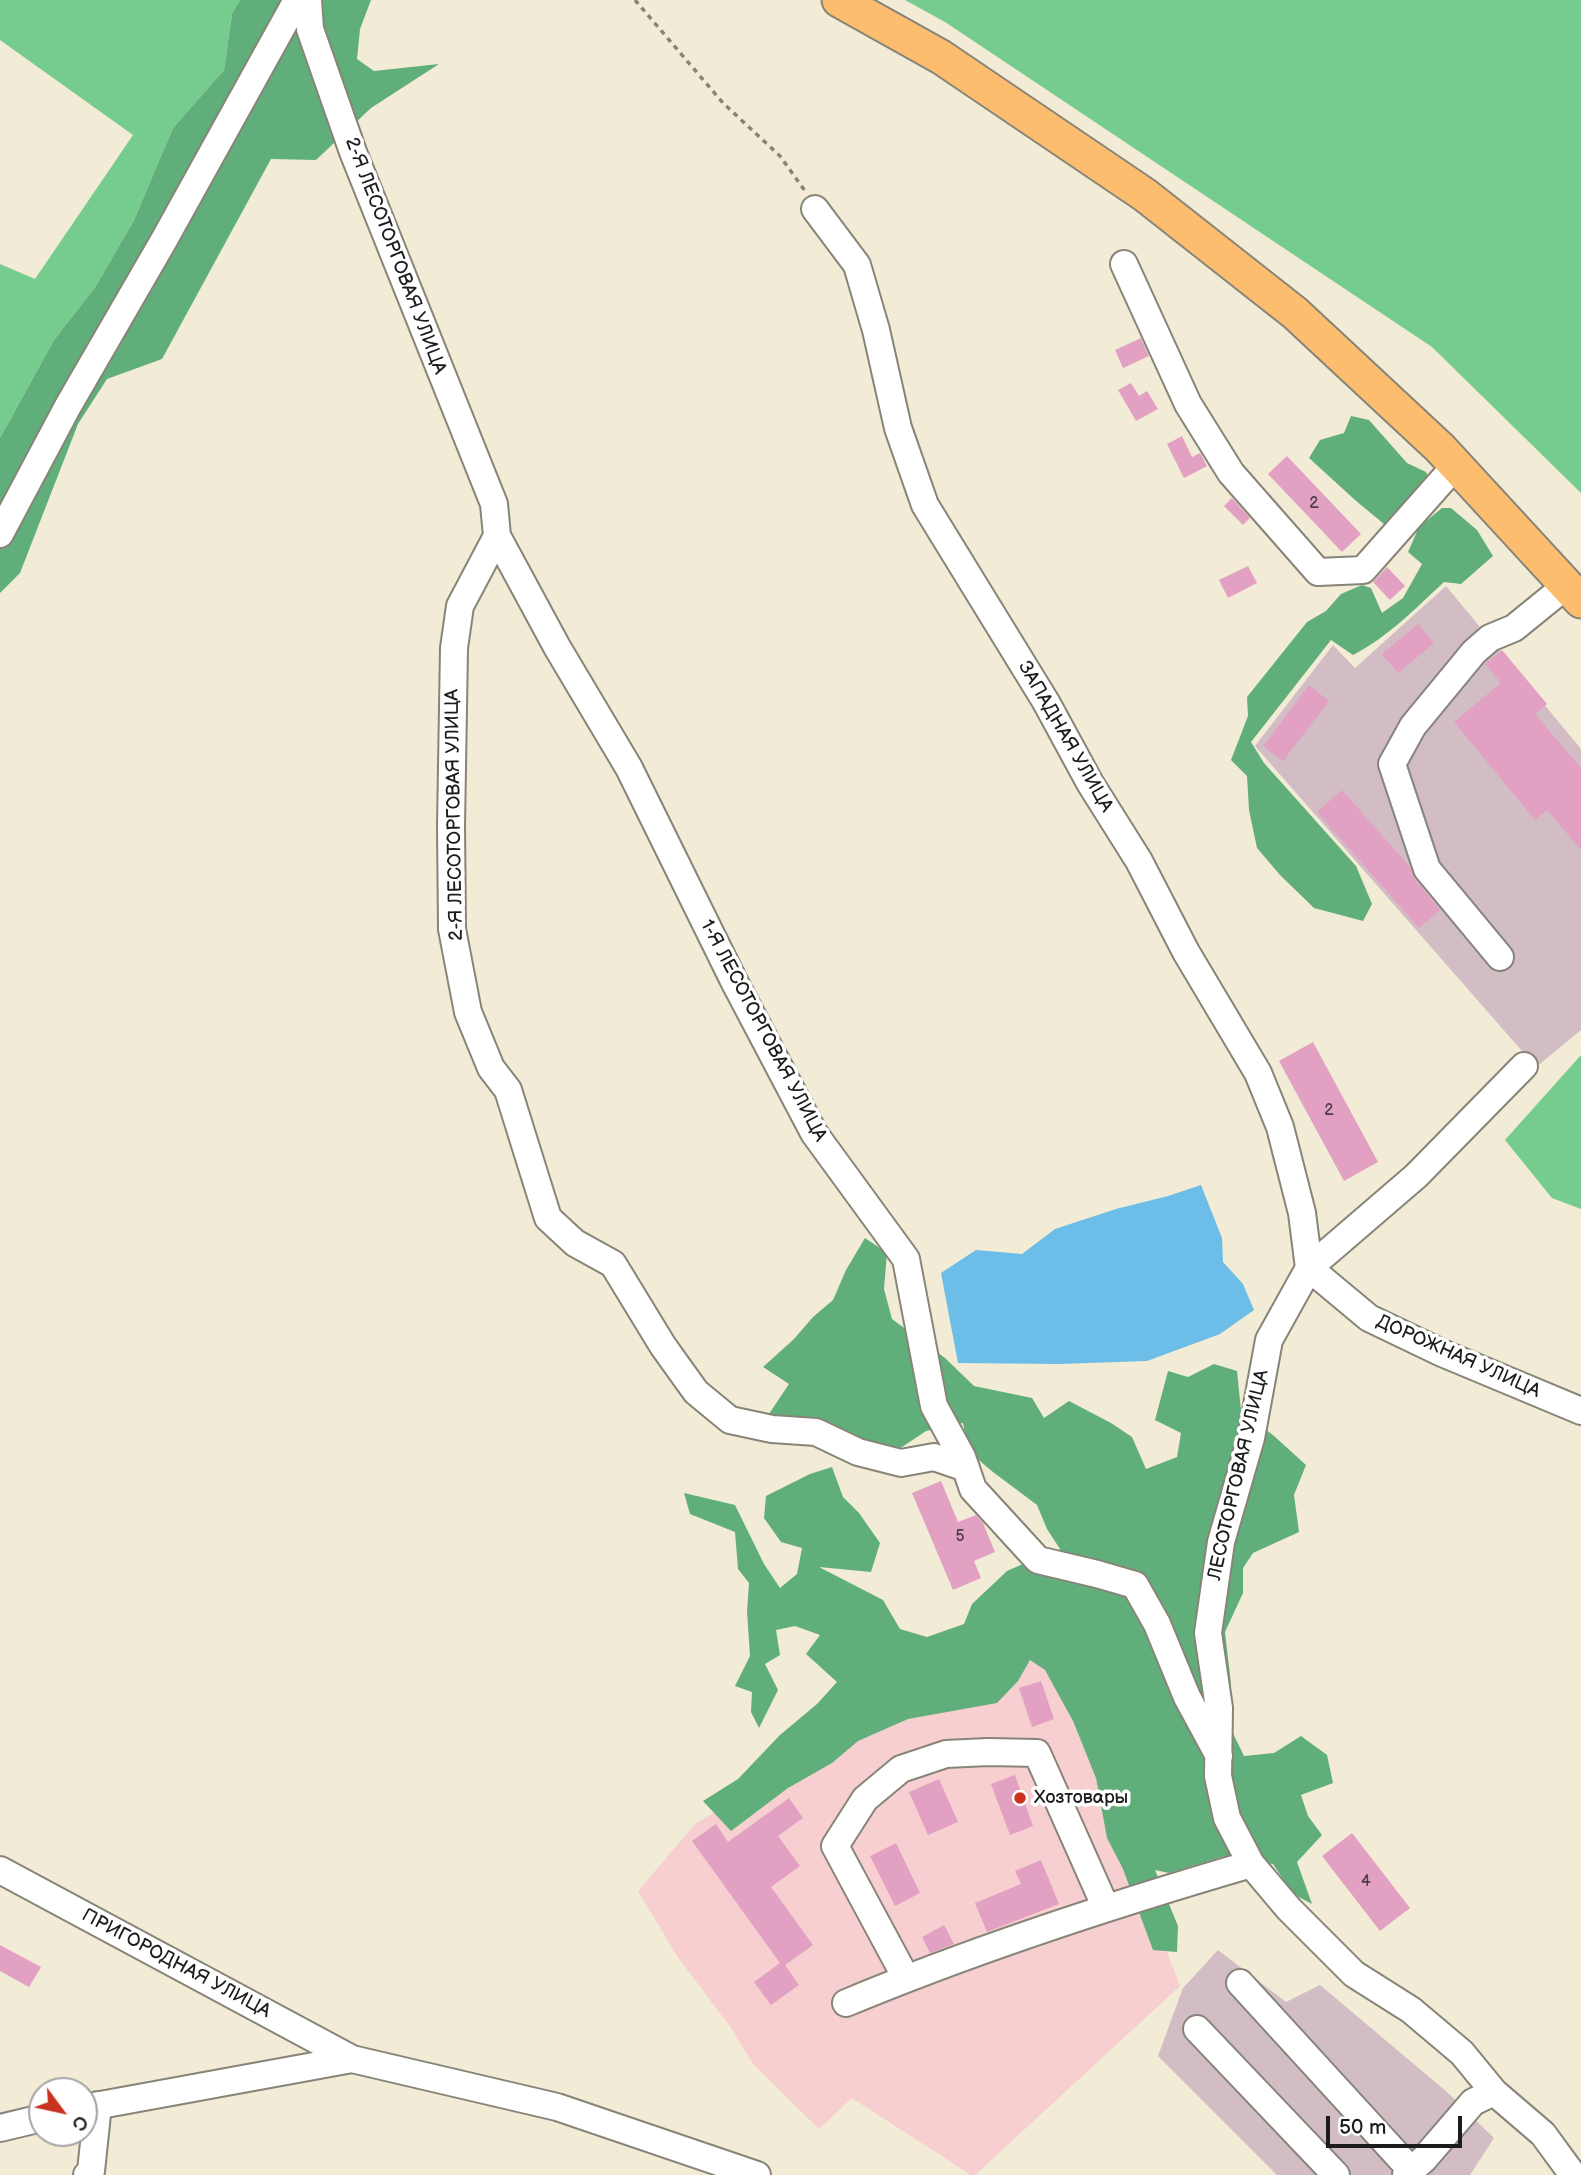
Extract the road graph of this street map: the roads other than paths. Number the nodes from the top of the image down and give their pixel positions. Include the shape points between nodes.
1 (297, 0) edge
2 (308, 0) edge
3 (839, 0) edge
4 (815, 209) road end
5 (1124, 264) dead end
6 (1456, 464) junction
7 (0, 534) edge
8 (497, 536) junction
9 (1574, 593) edge
10 (1500, 957) dead end
11 (1524, 1066) dead end
12 (1309, 1268) junction
13 (1581, 1411) edge
14 (966, 1468) junction
15 (1219, 1756) junction
16 (1251, 1864) junction
17 (0, 1870) edge
18 (1106, 1908) junction
19 (906, 1978) junction
20 (1240, 1983) dead end
21 (846, 2003) dead end
22 (1196, 2029) dead end
23 (352, 2059) junction
24 (1494, 2092) junction
25 (98, 2105) edge
26 (28, 2122) edge
27 (0, 2129) edge
28 (91, 2147) edge
29 (1409, 2173) edge
30 (87, 2175) edge
31 (757, 2175) edge
32 (1336, 2175) edge
33 (1573, 2175) edge

1 - 7 street
2 - 8 street, 2-Я ЛЕСОТОРГОВАЯ УЛИЦА via 310,29 353,152 494,504
3 - 6 main road via 941,57 1145,195 1295,313
4 - 12 street, ЗАПАДНАЯ УЛИЦА via 857,264 898,428 925,505 1046,702 1258,1073 1280,1127 1302,1213
5 - 6 street via 1188,404 1231,473 1318,572 1363,570
6 - 9 main road
8 - 14 street, 1-Я ЛЕСОТОРГОВАЯ УЛИЦА via 629,768 814,1133 906,1259 934,1406
8 - 14 street, 2-Я ЛЕСОТОРГОВАЯ УЛИЦА via 460,606 454,648 452,929 468,1012 491,1068 508,1090 548,1218 575,1243 613,1264 696,1392 730,1420 816,1432 858,1452 901,1463 933,1457
9 - 10 street via 1490,638 1474,652 1413,726 1392,764 1427,869
11 - 12 street via 1416,1176
12 - 13 street, ДОРОЖНАЯ УЛИЦА via 1369,1318
12 - 15 street, ЛЕСОТОРГОВАЯ УЛИЦА via 1269,1340 1251,1438 1221,1542 1208,1633 1219,1708
14 - 15 street, 1-Я ЛЕСОТОРГОВАЯ УЛИЦА via 973,1489 1038,1560 1135,1585
15 - 16 street, ЛЕСОТОРГОВАЯ УЛИЦА via 1227,1818
16 - 18 street
16 - 24 street, ЛЕСОТОРГОВАЯ УЛИЦА via 1354,1974 1411,2010 1462,2053
17 - 23 street, ПРИГОРОДНАЯ УЛИЦА
18 - 19 street
18 - 19 street via 1037,1753 946,1754 901,1769 865,1799 835,1846
19 - 21 street
20 - 29 street
22 - 32 street
23 - 25 street
23 - 31 street via 558,2107
24 - 29 street via 1473,2102
24 - 33 street, ЛЕСОТОРГОВАЯ УЛИЦА via 1543,2134
26 - 27 street
28 - 30 street

